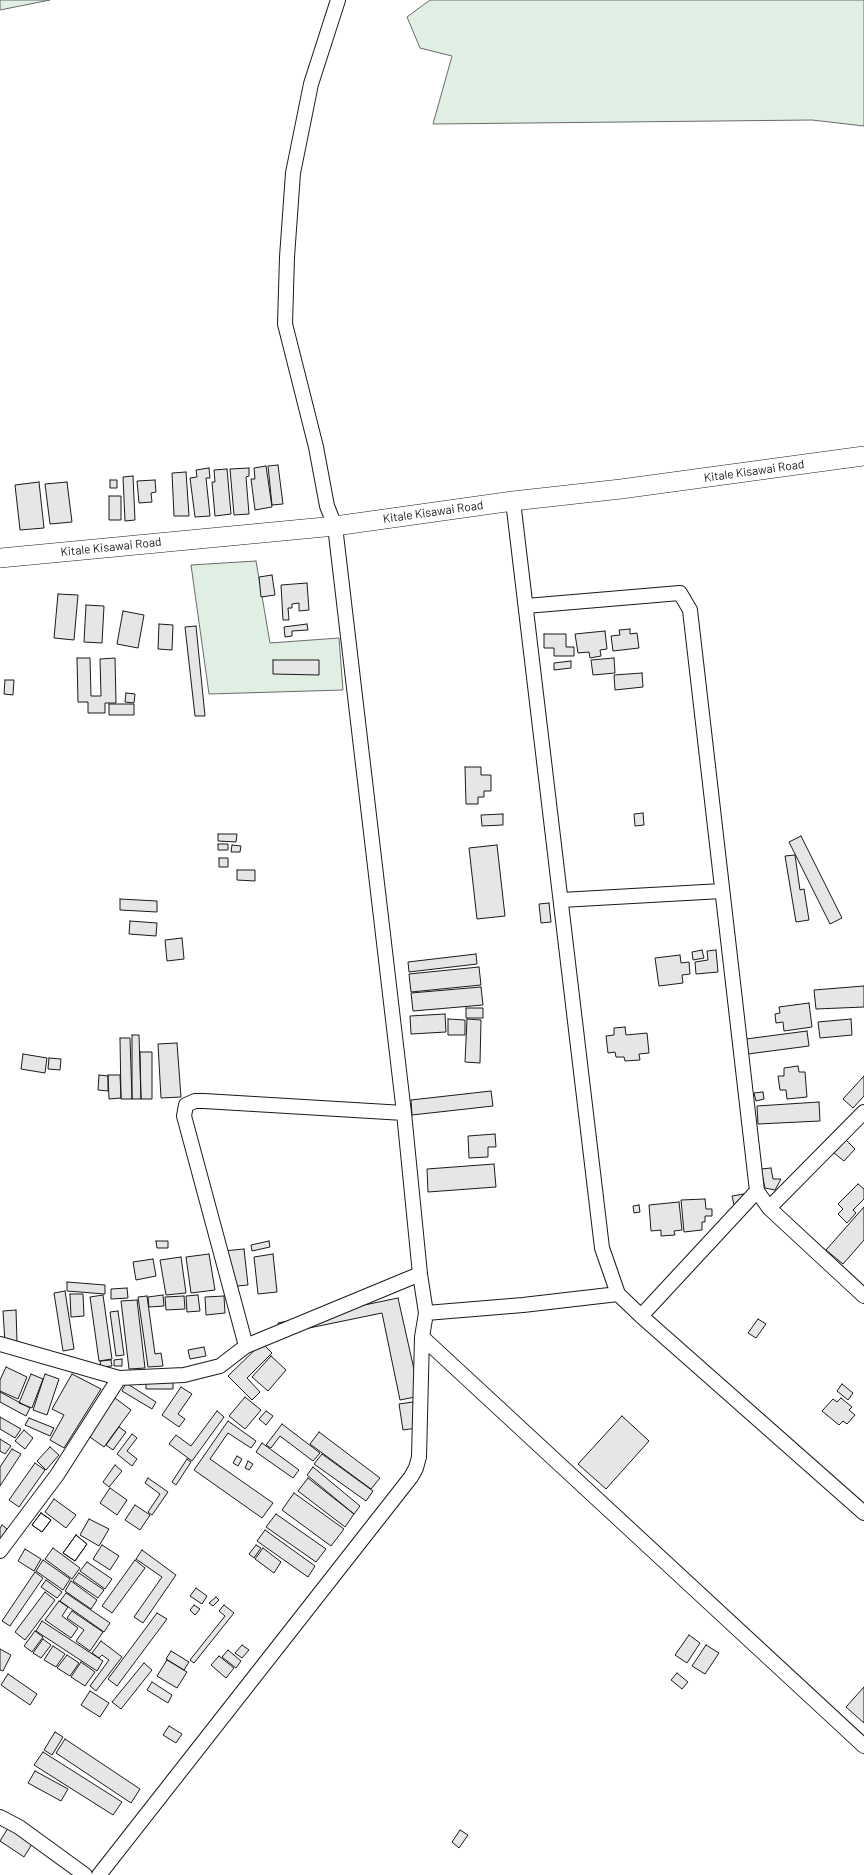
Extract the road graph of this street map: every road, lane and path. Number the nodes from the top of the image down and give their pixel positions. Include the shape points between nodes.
1 (338, 0) edge
2 (864, 456) edge
3 (513, 501) junction
4 (335, 526) junction
5 (0, 558) edge
6 (526, 606) junction
7 (722, 891) junction
8 (561, 900) junction
9 (864, 1112) edge
10 (404, 1113) junction
11 (757, 1191) junction
12 (769, 1208) junction
13 (420, 1274) junction
14 (618, 1294) junction
15 (864, 1296) edge
16 (426, 1313) junction
17 (641, 1316) junction
18 (422, 1337) junction
19 (0, 1344) edge
20 (246, 1346) junction
21 (118, 1378) junction
22 (864, 1513) edge
23 (0, 1551) edge
24 (864, 1746) edge
25 (0, 1817) edge
26 (85, 1875) edge
27 (99, 1875) edge

1 - 4 street via 311,84 293,172 285,324 316,446 327,506
2 - 3 street, Kitale Kisawai Road
3 - 4 street, Kitale Kisawai Road
3 - 6 street
4 - 5 street, Kitale Kisawai Road
4 - 10 street
6 - 7 street via 680,593 690,610
6 - 8 street
7 - 8 street
7 - 11 street
8 - 14 street via 602,1248
9 - 12 street
10 - 13 street
10 - 20 street via 204,1101 195,1101 186,1106 184,1116
11 - 12 street
11 - 17 street
12 - 15 street
13 - 16 street
13 - 20 street
14 - 16 street
14 - 17 street
16 - 18 street
17 - 22 street
18 - 24 street
18 - 27 street via 419,1458 413,1472
19 - 21 street
20 - 21 street via 220,1366 184,1375
21 - 23 street via 56,1475
25 - 26 street via 19,1827

